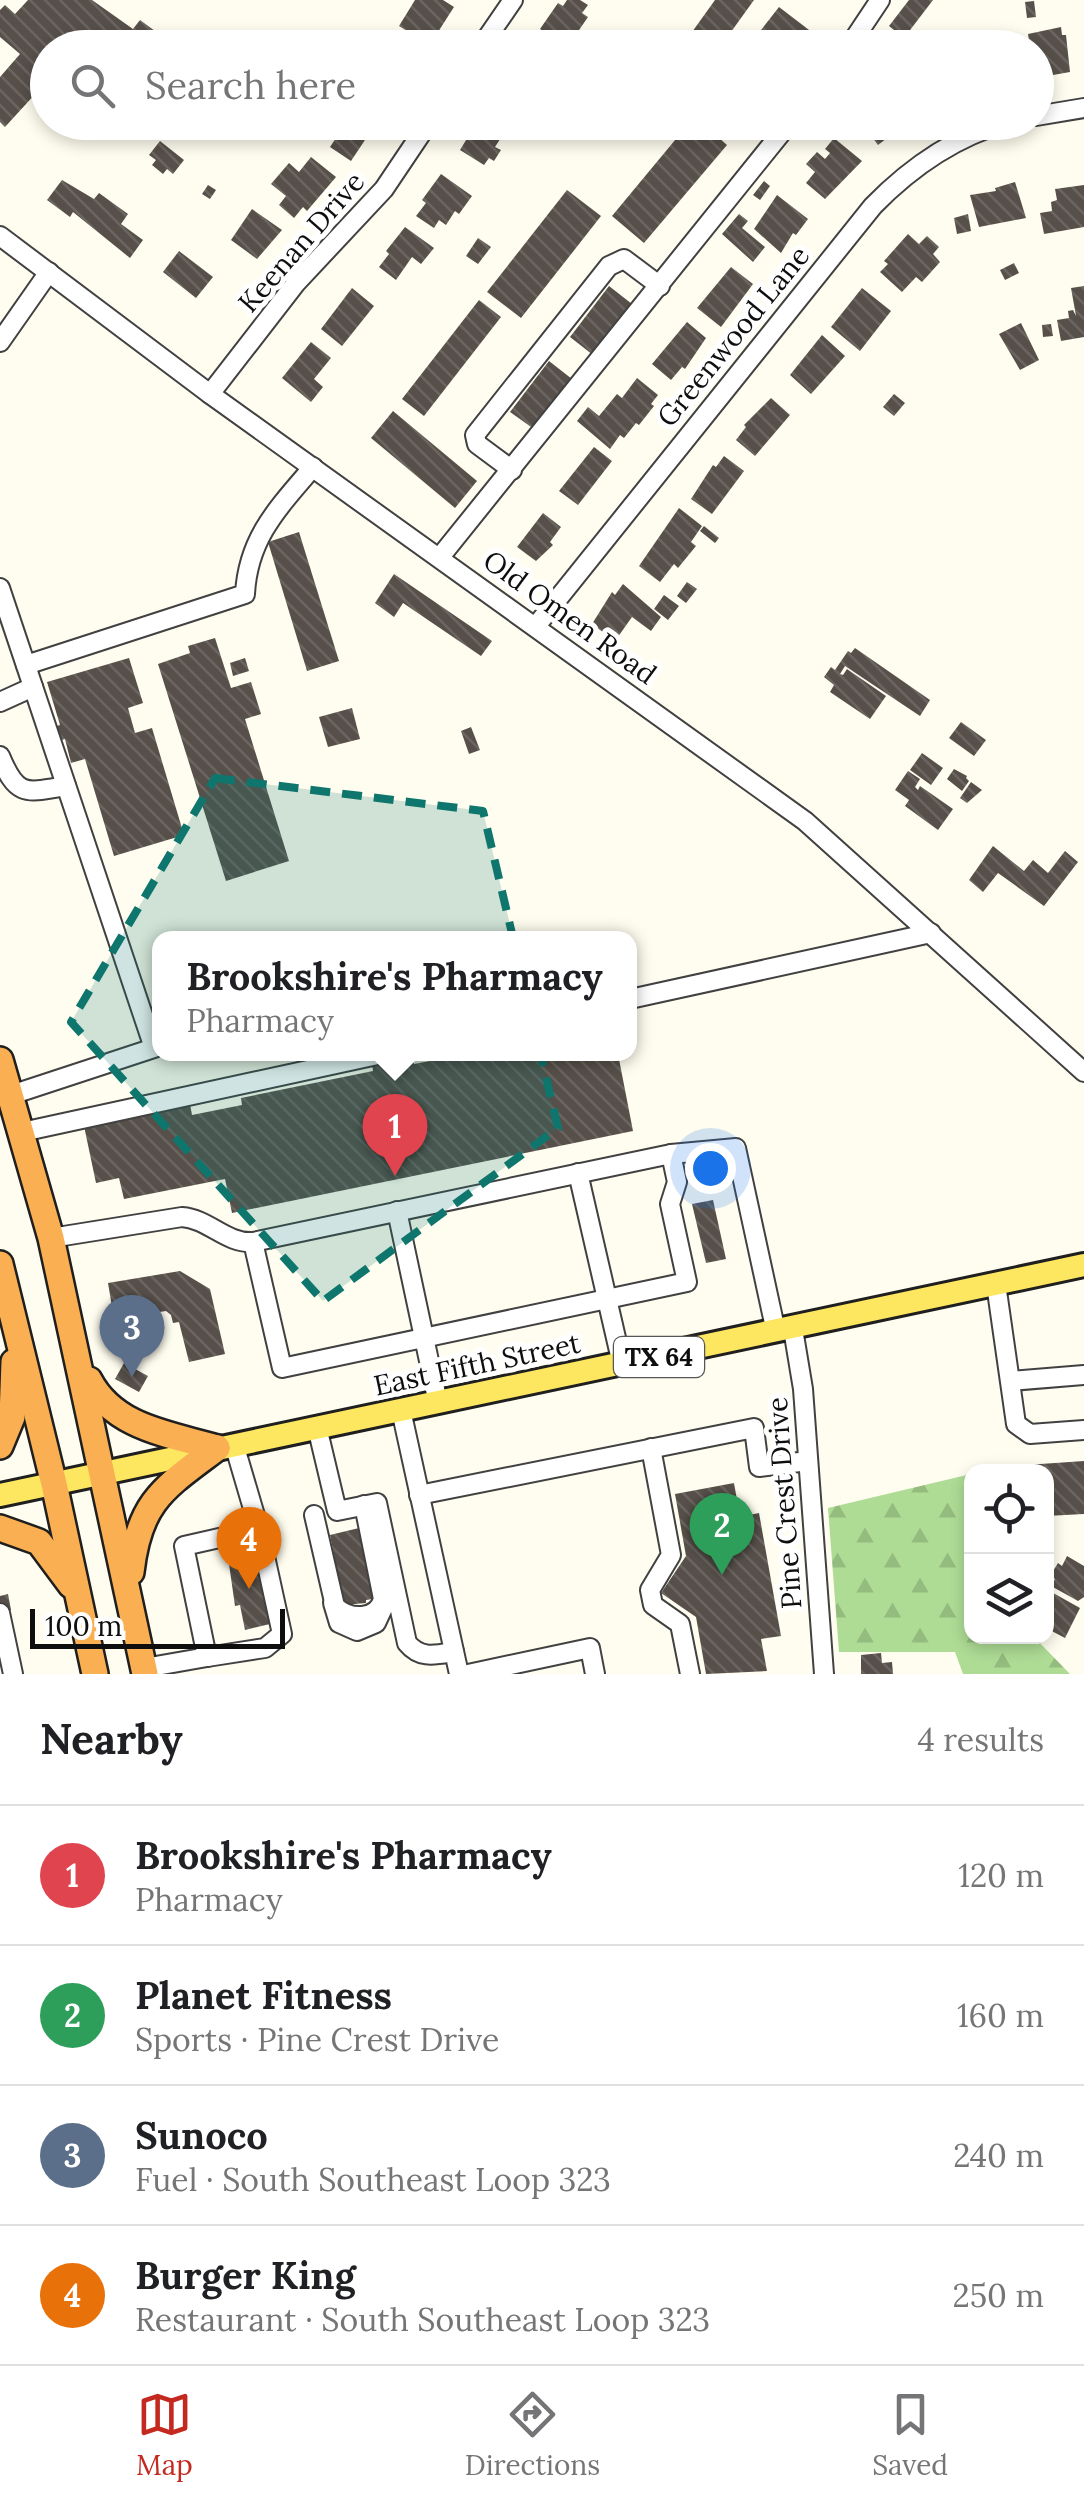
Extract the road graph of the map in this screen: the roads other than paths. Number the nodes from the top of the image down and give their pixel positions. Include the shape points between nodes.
1 (513, 0) edge
2 (880, 0) edge
3 (492, 30) edge
4 (860, 30) edge
5 (1084, 108) edge
6 (1054, 113) edge
7 (417, 140) edge
8 (776, 140) edge
9 (960, 140) edge
10 (0, 236) edge
11 (49, 272) junction
12 (660, 286) junction
13 (0, 342) edge
14 (210, 394) junction
15 (313, 467) junction
16 (512, 470) junction
17 (440, 557) junction
18 (0, 588) edge
19 (536, 626) junction
20 (26, 665) junction
21 (33, 688) junction
22 (0, 702) edge
23 (0, 756) edge
24 (66, 786) junction
25 (931, 934) junction
26 (637, 997) edge
27 (152, 1042) edge
28 (152, 1049) edge
29 (0, 1060) edge
30 (350, 1061) edge
31 (1084, 1072) edge
32 (10, 1095) junction
33 (22, 1132) junction
34 (670, 1154) junction
35 (578, 1173) junction
36 (397, 1211) junction
37 (51, 1238) junction
38 (253, 1242) junction
39 (0, 1264) edge
40 (1084, 1265) edge
41 (996, 1284) junction
42 (607, 1299) junction
43 (14, 1317) junction
44 (784, 1330) junction
45 (424, 1338) junction
46 (77, 1352) junction
47 (622, 1364) junction
48 (1084, 1375) edge
49 (1011, 1381) junction
50 (438, 1403) junction
51 (402, 1410) junction
52 (318, 1427) junction
53 (1084, 1430) edge
54 (0, 1446) edge
55 (225, 1446) junction
56 (651, 1448) junction
57 (808, 1461) junction
58 (103, 1472) junction
59 (54, 1484) junction
60 (419, 1495) junction
61 (0, 1496) edge
62 (364, 1505) junction
63 (314, 1515) dead end
64 (0, 1528) edge
65 (260, 1529) junction
66 (129, 1596) junction
67 (79, 1598) junction
68 (0, 1613) edge
69 (454, 1652) junction
70 (207, 1657) junction
71 (144, 1671) edge
72 (89, 1673) edge
73 (13, 1674) edge
74 (459, 1674) edge
75 (468, 1674) edge
76 (595, 1674) edge
77 (690, 1674) edge
78 (824, 1674) edge

1 - 3 street
2 - 4 street
5 - 6 street
7 - 14 street, Keenan Drive via 384,189 296,283
8 - 12 street
9 - 19 street, Greenwood Lane via 927,158 873,206
10 - 11 street, Old Omen Road
11 - 13 street
11 - 14 street, Old Omen Road
12 - 16 street
12 - 16 street via 624,259 609,266 476,435 477,444
14 - 15 street, Old Omen Road
15 - 17 street, Old Omen Road
15 - 20 street via 253,546 244,594
16 - 17 street
17 - 19 street, Old Omen Road
18 - 20 street
19 - 25 street, Old Omen Road via 804,821
20 - 21 street
21 - 22 street
21 - 24 street
23 - 24 street via 20,788
24 - 27 street
25 - 26 street
25 - 31 street, Old Omen Road
28 - 32 street
29 - 32 highway
30 - 33 street
32 - 33 highway
33 - 37 highway
34 - 35 street
34 - 42 street via 677,1182 670,1204 687,1282
34 - 44 street, Pine Crest Drive via 736,1148
35 - 36 street
35 - 42 street
36 - 38 street
36 - 45 street
37 - 38 street via 182,1217 236,1242
37 - 46 highway
38 - 45 street via 282,1368
39 - 43 highway
40 - 41 main road, East Fifth Street / TX 64
41 - 44 main road, East Fifth Street / TX 64
41 - 49 street
42 - 45 street
42 - 47 street
43 - 54 highway via 14,1406
43 - 59 highway
44 - 47 main road, East Fifth Street / TX 64
44 - 57 street, Pine Crest Drive via 803,1389
45 - 50 street
46 - 55 highway via 91,1384 118,1414
46 - 58 highway
47 - 50 main road, East Fifth Street / TX 64
48 - 49 street
49 - 53 street via 1021,1430
50 - 51 main road, East Fifth Street / TX 64
51 - 52 main road, East Fifth Street / TX 64
51 - 60 street
52 - 55 main road, East Fifth Street / TX 64
52 - 62 street via 337,1510
55 - 58 main road, East Fifth Street / TX 64
55 - 65 street
55 - 66 highway via 172,1482 145,1514 134,1541
56 - 57 street via 754,1428 759,1467
56 - 60 street
56 - 77 street via 671,1555 650,1590 654,1605 680,1624
57 - 78 street, Pine Crest Drive
58 - 59 main road, East Fifth Street / TX 64
58 - 66 highway
59 - 61 main road, East Fifth Street / TX 64
59 - 67 highway
60 - 69 street
62 - 63 street via 383,1599 366,1616 341,1612 333,1603
62 - 69 street via 377,1503 406,1642 423,1655
64 - 67 highway via 39,1542
65 - 70 street via 282,1634 264,1648
65 - 70 street via 184,1546
66 - 71 highway
67 - 72 highway
68 - 73 street
69 - 74 street
70 - 71 street
75 - 76 street via 590,1648

